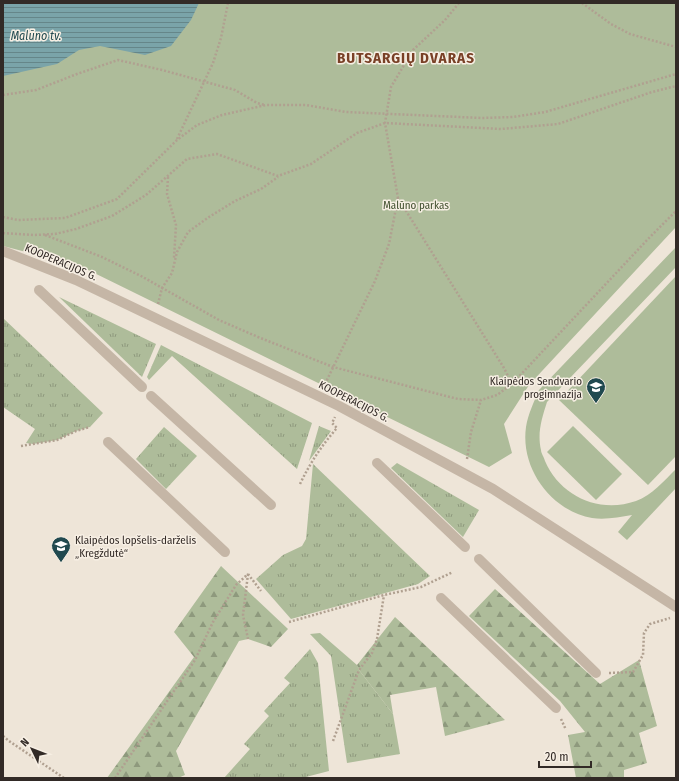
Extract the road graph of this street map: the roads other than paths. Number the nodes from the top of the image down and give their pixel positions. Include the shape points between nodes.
1 (3, 251) edge
2 (39, 290) dead end
3 (142, 387) dead end
4 (151, 396) dead end
5 (108, 442) dead end
6 (377, 463) dead end
7 (271, 505) dead end
8 (465, 547) dead end
9 (225, 552) dead end
10 (479, 559) dead end
11 (441, 598) dead end
12 (676, 607) edge
13 (596, 673) road end
14 (556, 708) dead end

1 - 12 street, KOOPERACIJOS G. via 76,280 323,398 465,473
2 - 3 street
4 - 7 street
5 - 9 street
6 - 8 street
10 - 13 street
11 - 14 street

